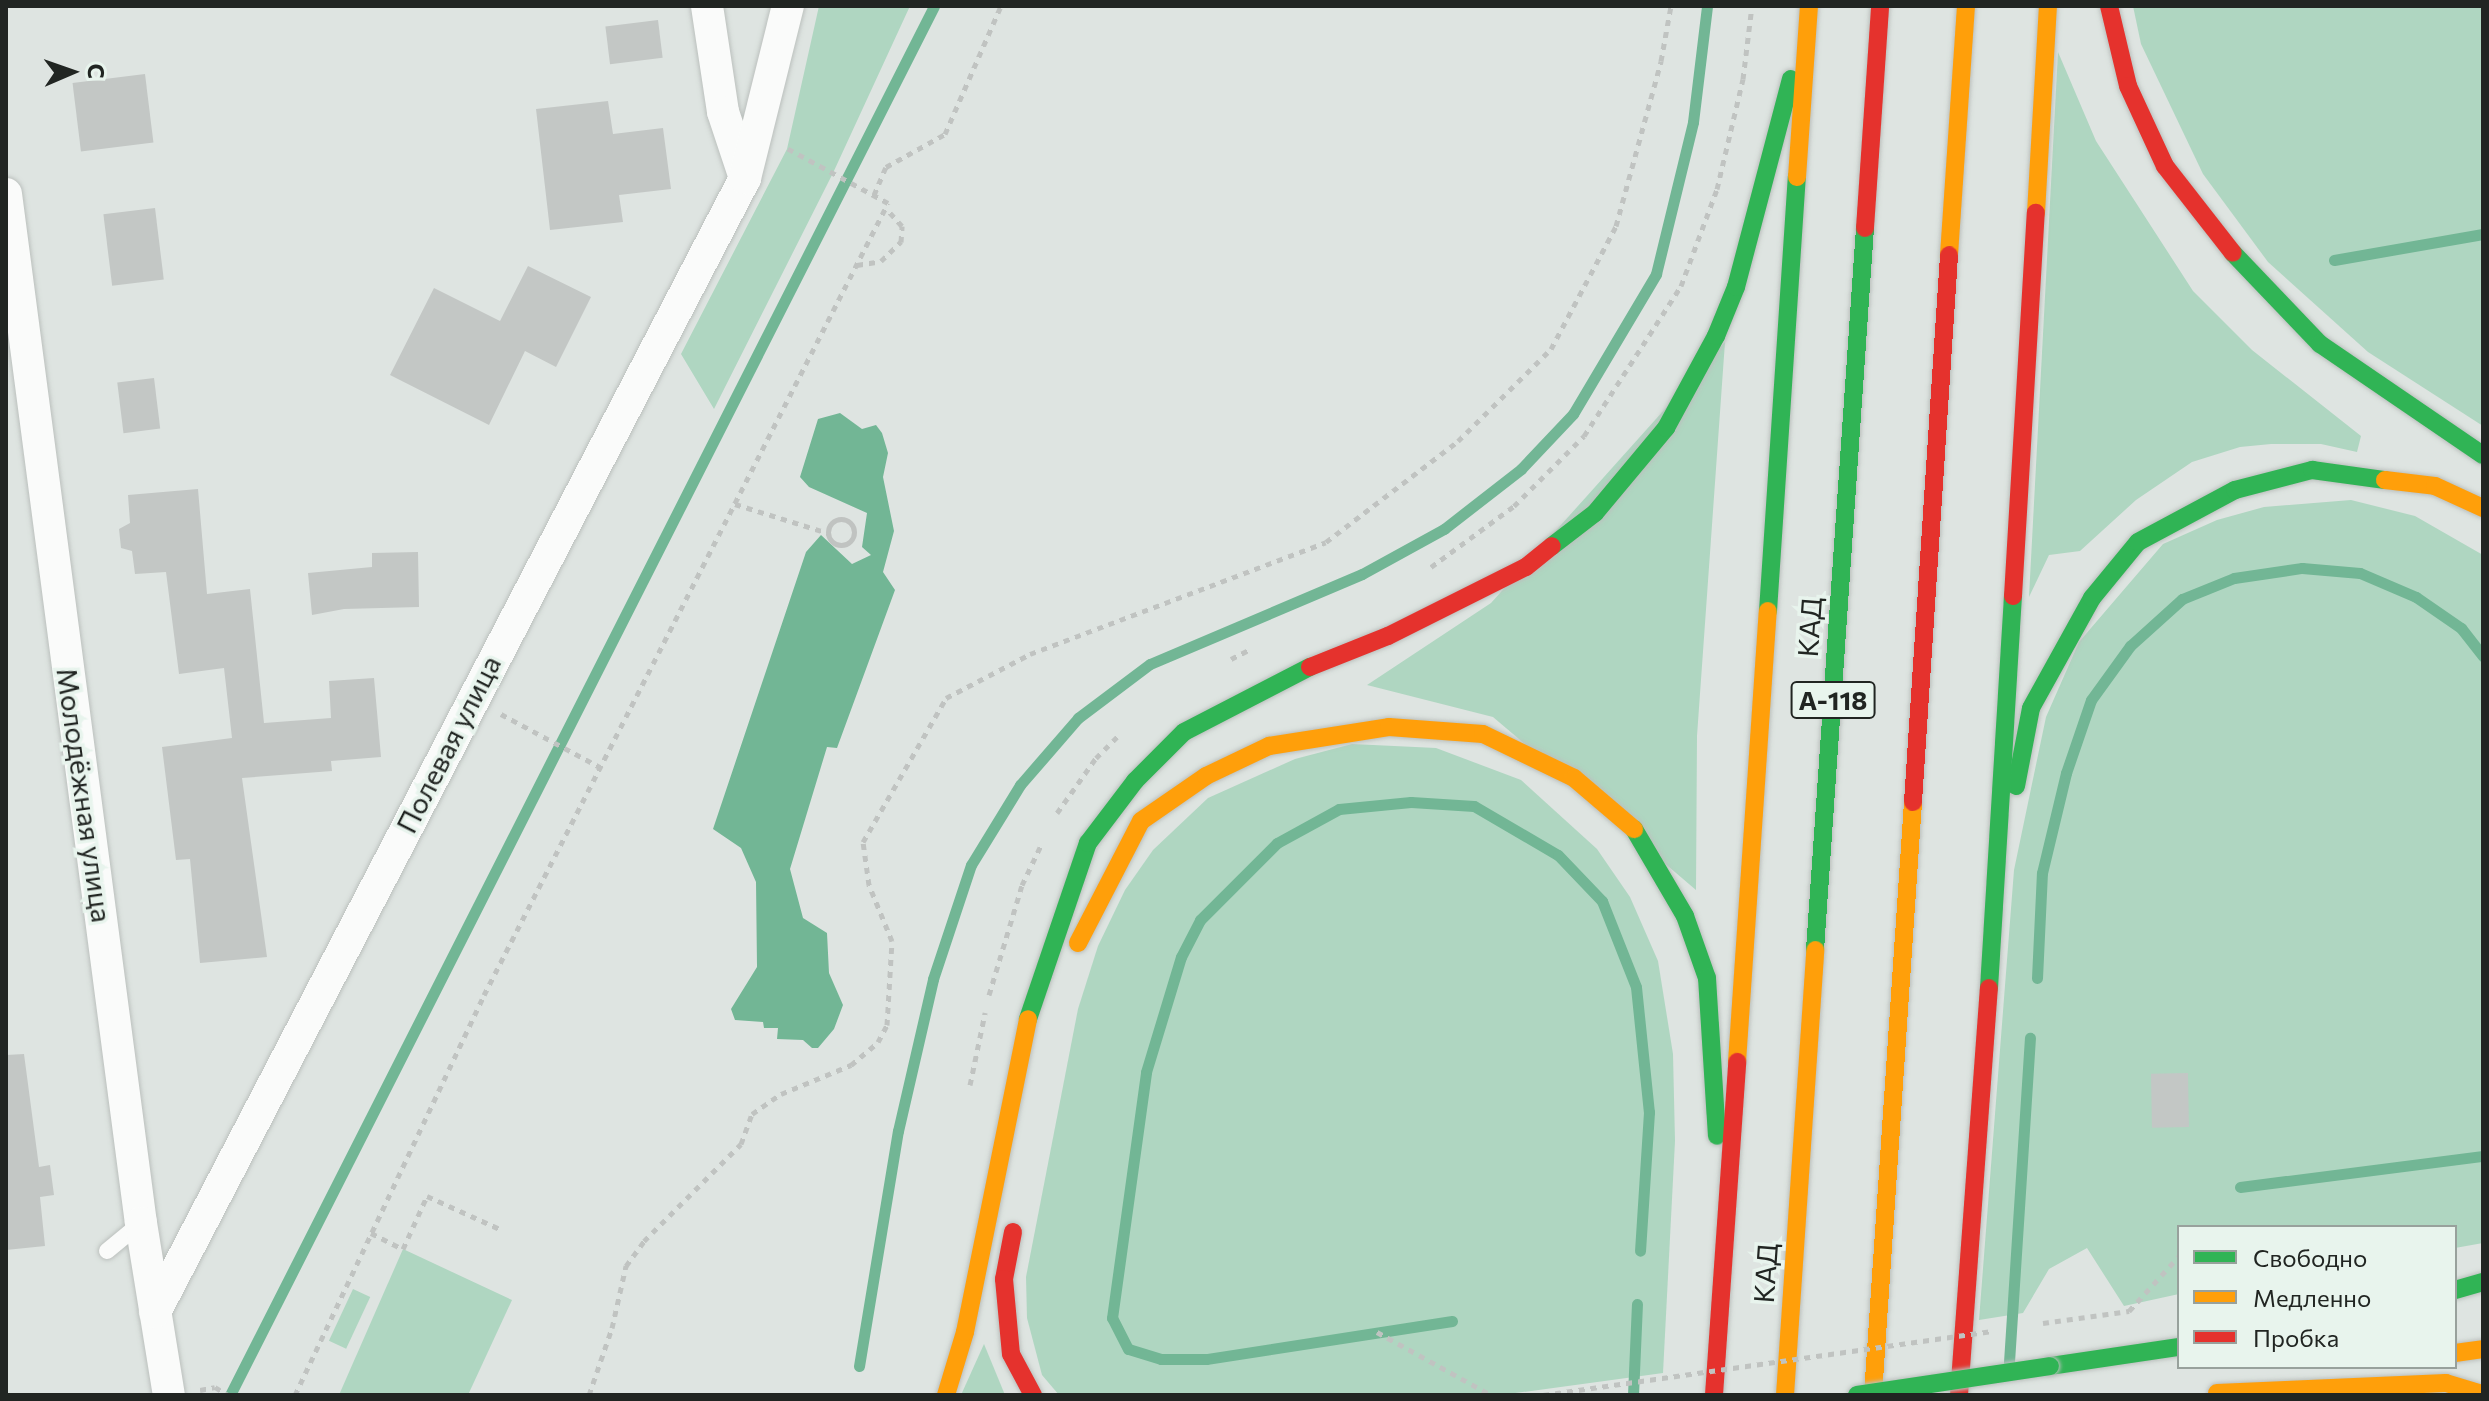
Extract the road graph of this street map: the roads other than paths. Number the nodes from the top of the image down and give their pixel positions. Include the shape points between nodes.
1 (707, 6) edge
2 (788, 6) edge
3 (1808, 6) edge
4 (1880, 6) edge
5 (1966, 6) edge
6 (2048, 6) edge
7 (2109, 6) edge
8 (745, 178) junction
9 (6, 194) edge
10 (2483, 455) edge
11 (2483, 508) edge
12 (1070, 960) dead end
13 (1991, 967) junction
14 (1017, 1206) dead end
15 (141, 1223) junction
16 (107, 1251) dead end
17 (2483, 1282) edge
18 (1722, 1286) junction
19 (2457, 1289) edge
20 (2483, 1301) edge
21 (2457, 1305) edge
22 (155, 1312) junction
23 (2177, 1347) edge
24 (2483, 1349) edge
25 (2457, 1353) edge
26 (2361, 1369) edge
27 (2211, 1394) edge
28 (2483, 1394) edge
29 (169, 1395) edge
30 (946, 1395) edge
31 (1033, 1395) edge
32 (1714, 1395) edge
33 (1785, 1395) edge
34 (1857, 1395) edge
35 (1873, 1395) edge
36 (1959, 1395) edge

1 - 8 street via 723,112
2 - 8 street, Полевая улица
3 - 18 main road
3 - 30 main road via 1754,222 1716,336 1666,428 1595,513 1526,567 1388,636 1321,661 1184,732 1135,781 1088,843 1030,1008 968,1318
4 - 33 main road, КАД / А-118
5 - 35 main road, А-118
6 - 13 main road
7 - 10 main road via 2128,86 2165,166 2226,245 2320,344
8 - 22 street, Полевая улица
9 - 15 street, Молодёжная улица
11 - 13 main road via 2435,486 2312,470 2235,490 2138,542 2092,598 2031,708
12 - 18 main road via 1141,821 1206,776 1269,746 1389,727 1483,734 1574,778 1642,836 1685,916 1707,978
13 - 36 main road
14 - 31 main road via 1004,1279 1011,1354
15 - 16 lane
15 - 22 street, Молодёжная улица
17 - 19 main road
18 - 32 main road
20 - 21 main road
22 - 29 street, Молодёжная улица
23 - 34 main road, bridge
24 - 25 main road
26 - 27 main road
27 - 28 main road via 2446,1383

